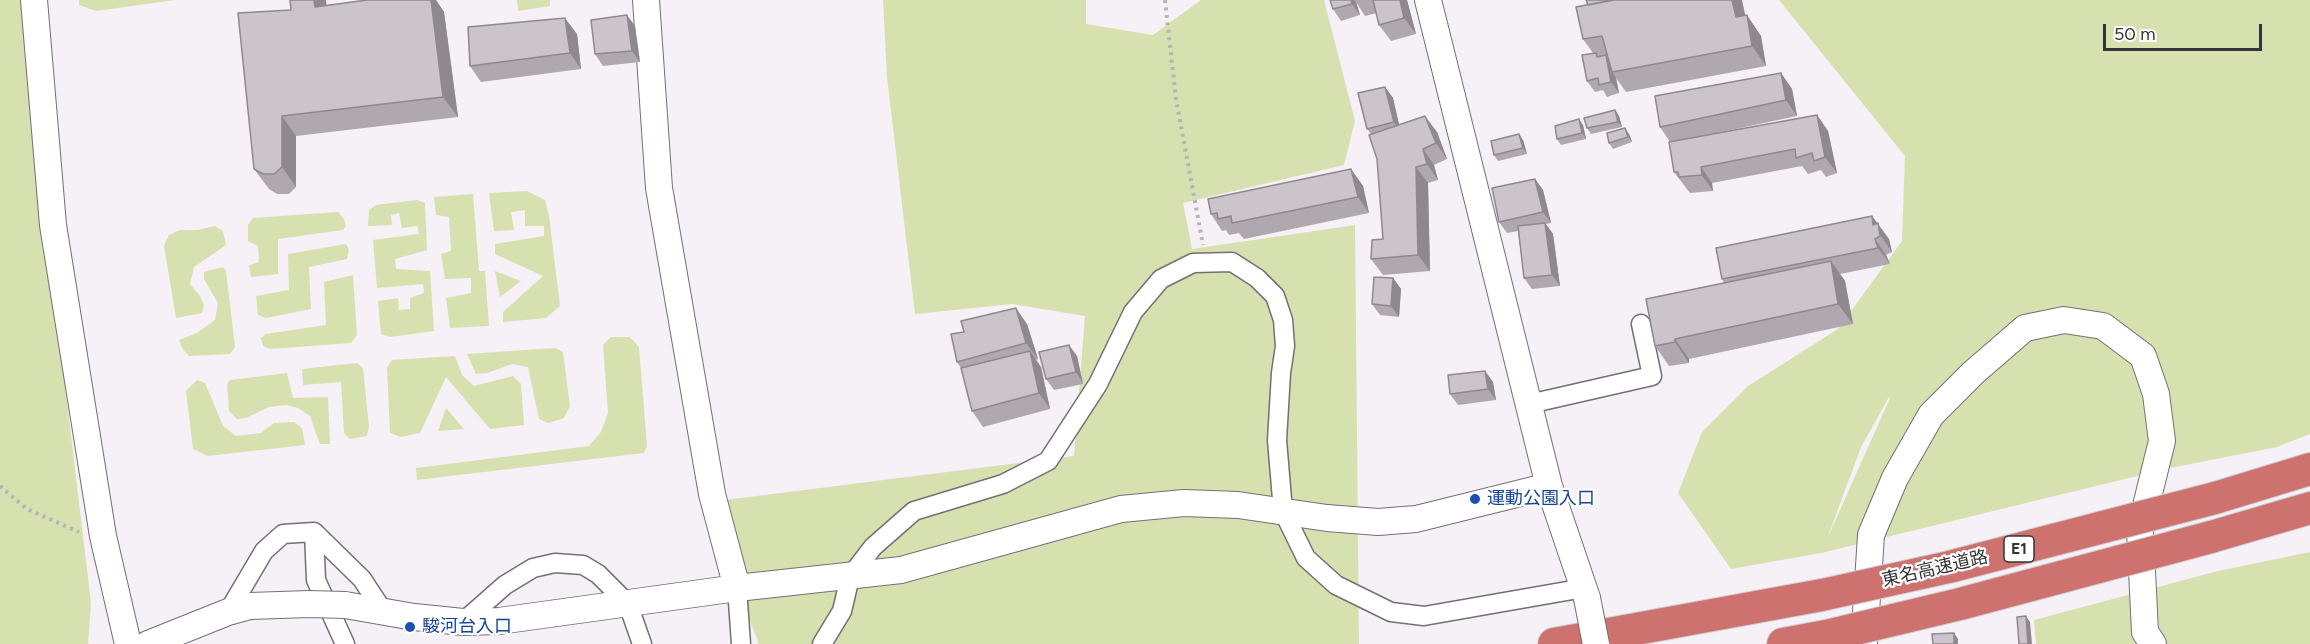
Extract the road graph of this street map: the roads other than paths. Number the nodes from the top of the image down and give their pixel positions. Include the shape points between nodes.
1 (34, 0) edge
2 (646, 0) edge
3 (1428, 0) edge
4 (1641, 324) dead end
5 (1529, 404) junction
6 (2310, 467) edge
7 (1549, 486) junction
8 (2310, 508) edge
9 (1283, 511) junction
10 (314, 532) junction
11 (850, 577) junction
12 (737, 588) junction
13 (1586, 593) junction
14 (628, 604) junction
15 (239, 609) junction
16 (383, 611) junction
17 (463, 622) junction
18 (128, 644) edge
19 (148, 644) edge
20 (345, 644) edge
21 (642, 644) edge
22 (741, 644) edge
23 (822, 644) edge
24 (1554, 644) edge
25 (1596, 644) edge
26 (1783, 644) edge
27 (1864, 644) edge
28 (2153, 644) edge

1 - 18 street via 53,225 103,536
2 - 12 street via 659,188 712,494
3 - 5 street
4 - 5 street via 1652,376
5 - 7 street
6 - 24 highway, 東名高速道路 / E1, bridge via 2215,498 1949,567 1822,595
7 - 9 street via 1416,519 1378,522
7 - 13 street
8 - 26 highway, E1, bridge via 1960,604
9 - 11 street via 1184,503 1121,509 901,570
9 - 11 street via 1278,440 1285,346 1283,320 1275,296 1232,262 1193,263 1161,279 1133,312 1098,384 1048,461 1003,484 914,510 873,547
9 - 13 street via 1305,558 1336,585 1391,612 1424,616
10 - 15 street via 283,534 264,551
10 - 16 street via 362,579
10 - 20 street via 316,580
11 - 12 street
11 - 23 street via 842,611
12 - 14 street
12 - 22 street
13 - 25 street, bridge
14 - 17 street
14 - 17 street via 598,574 583,565 555,563 533,568 505,585
14 - 21 street
15 - 16 street, bridge via 309,604
15 - 19 street
16 - 17 street
27 - 28 street via 1871,535 1895,478 1931,415 2025,328 2064,320 2103,326 2143,356 2156,394 2162,441 2140,530 2145,632

